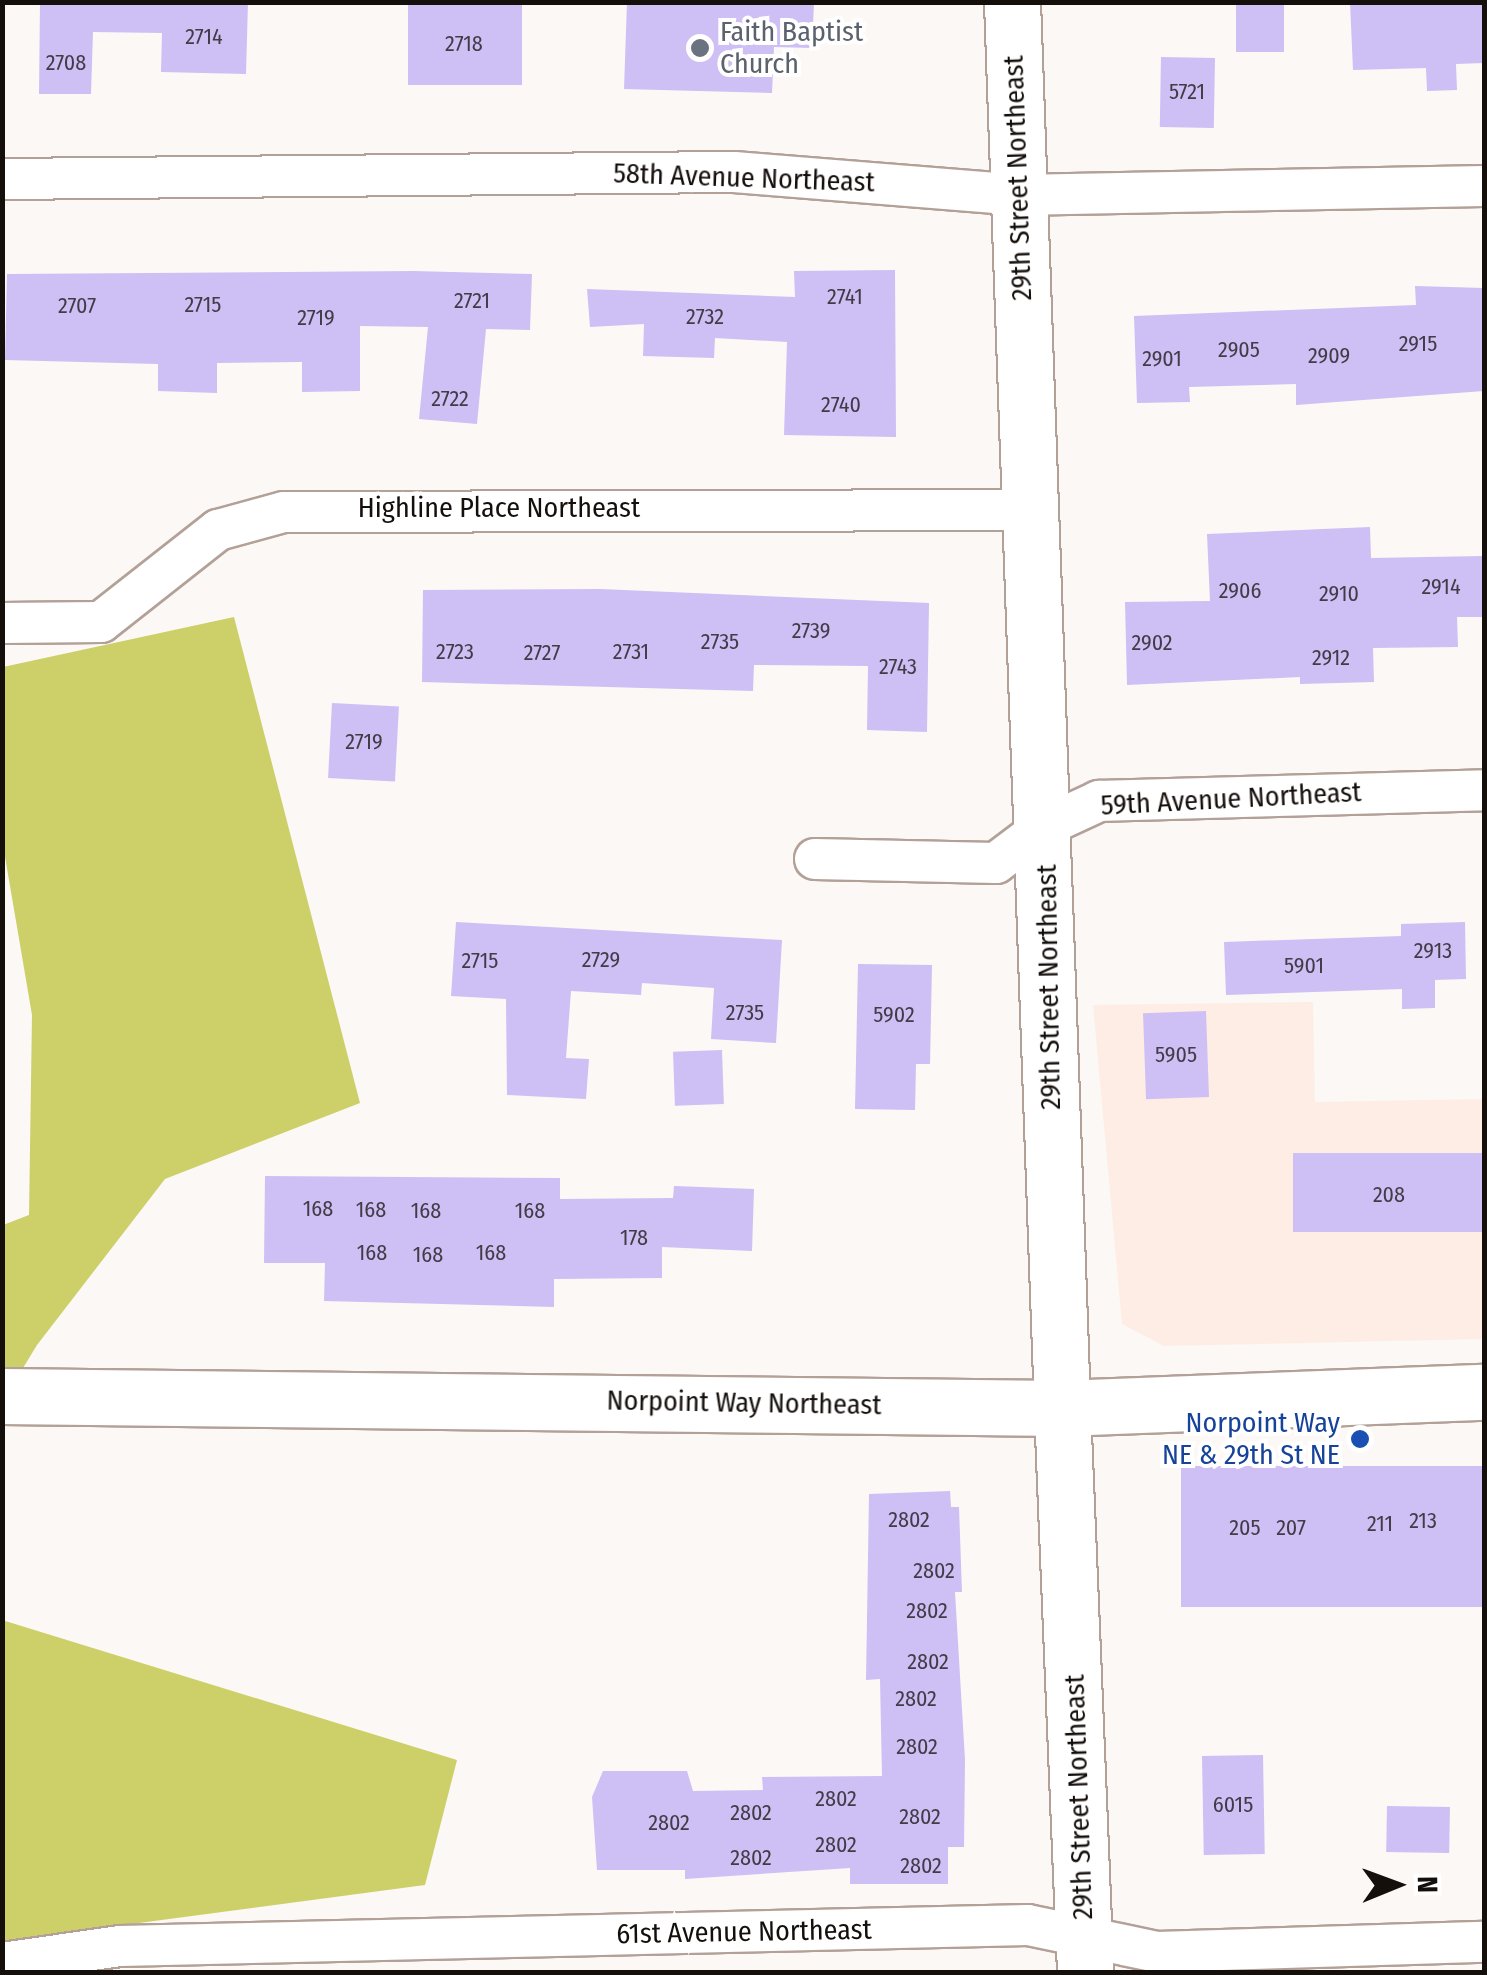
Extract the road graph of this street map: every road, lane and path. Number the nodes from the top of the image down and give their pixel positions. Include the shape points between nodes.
1 (1012, 2) edge
2 (2, 179) edge
3 (1484, 186) edge
4 (1017, 195) junction
5 (1031, 510) junction
6 (2, 623) edge
7 (1484, 790) edge
8 (1045, 826) junction
9 (815, 860) dead end
10 (1484, 1392) edge
11 (2, 1396) edge
12 (1062, 1408) junction
13 (1484, 1942) edge
14 (1084, 1953) edge
15 (455, 1955) edge
16 (2, 1962) edge

1 - 4 street, 29th Street Northeast
2 - 4 street, 58th Avenue Northeast via 734,172
3 - 4 street, 58th Avenue Northeast
4 - 5 street, 29th Street Northeast
5 - 6 street, Highline Place Northeast via 284,512 218,530 101,622
5 - 8 street, 29th Street Northeast
7 - 8 street, 59th Avenue Northeast via 1099,801
8 - 9 street, 59th Avenue Northeast via 996,863
8 - 12 street, 29th Street Northeast
10 - 12 street, Norpoint Way Northeast
11 - 12 street, Norpoint Way Northeast
12 - 14 street, 29th Street Northeast
13 - 14 street, 61st Avenue Northeast
14 - 15 street, 61st Avenue Northeast via 1028,1925
15 - 16 street, 61st Avenue Northeast via 120,1946

